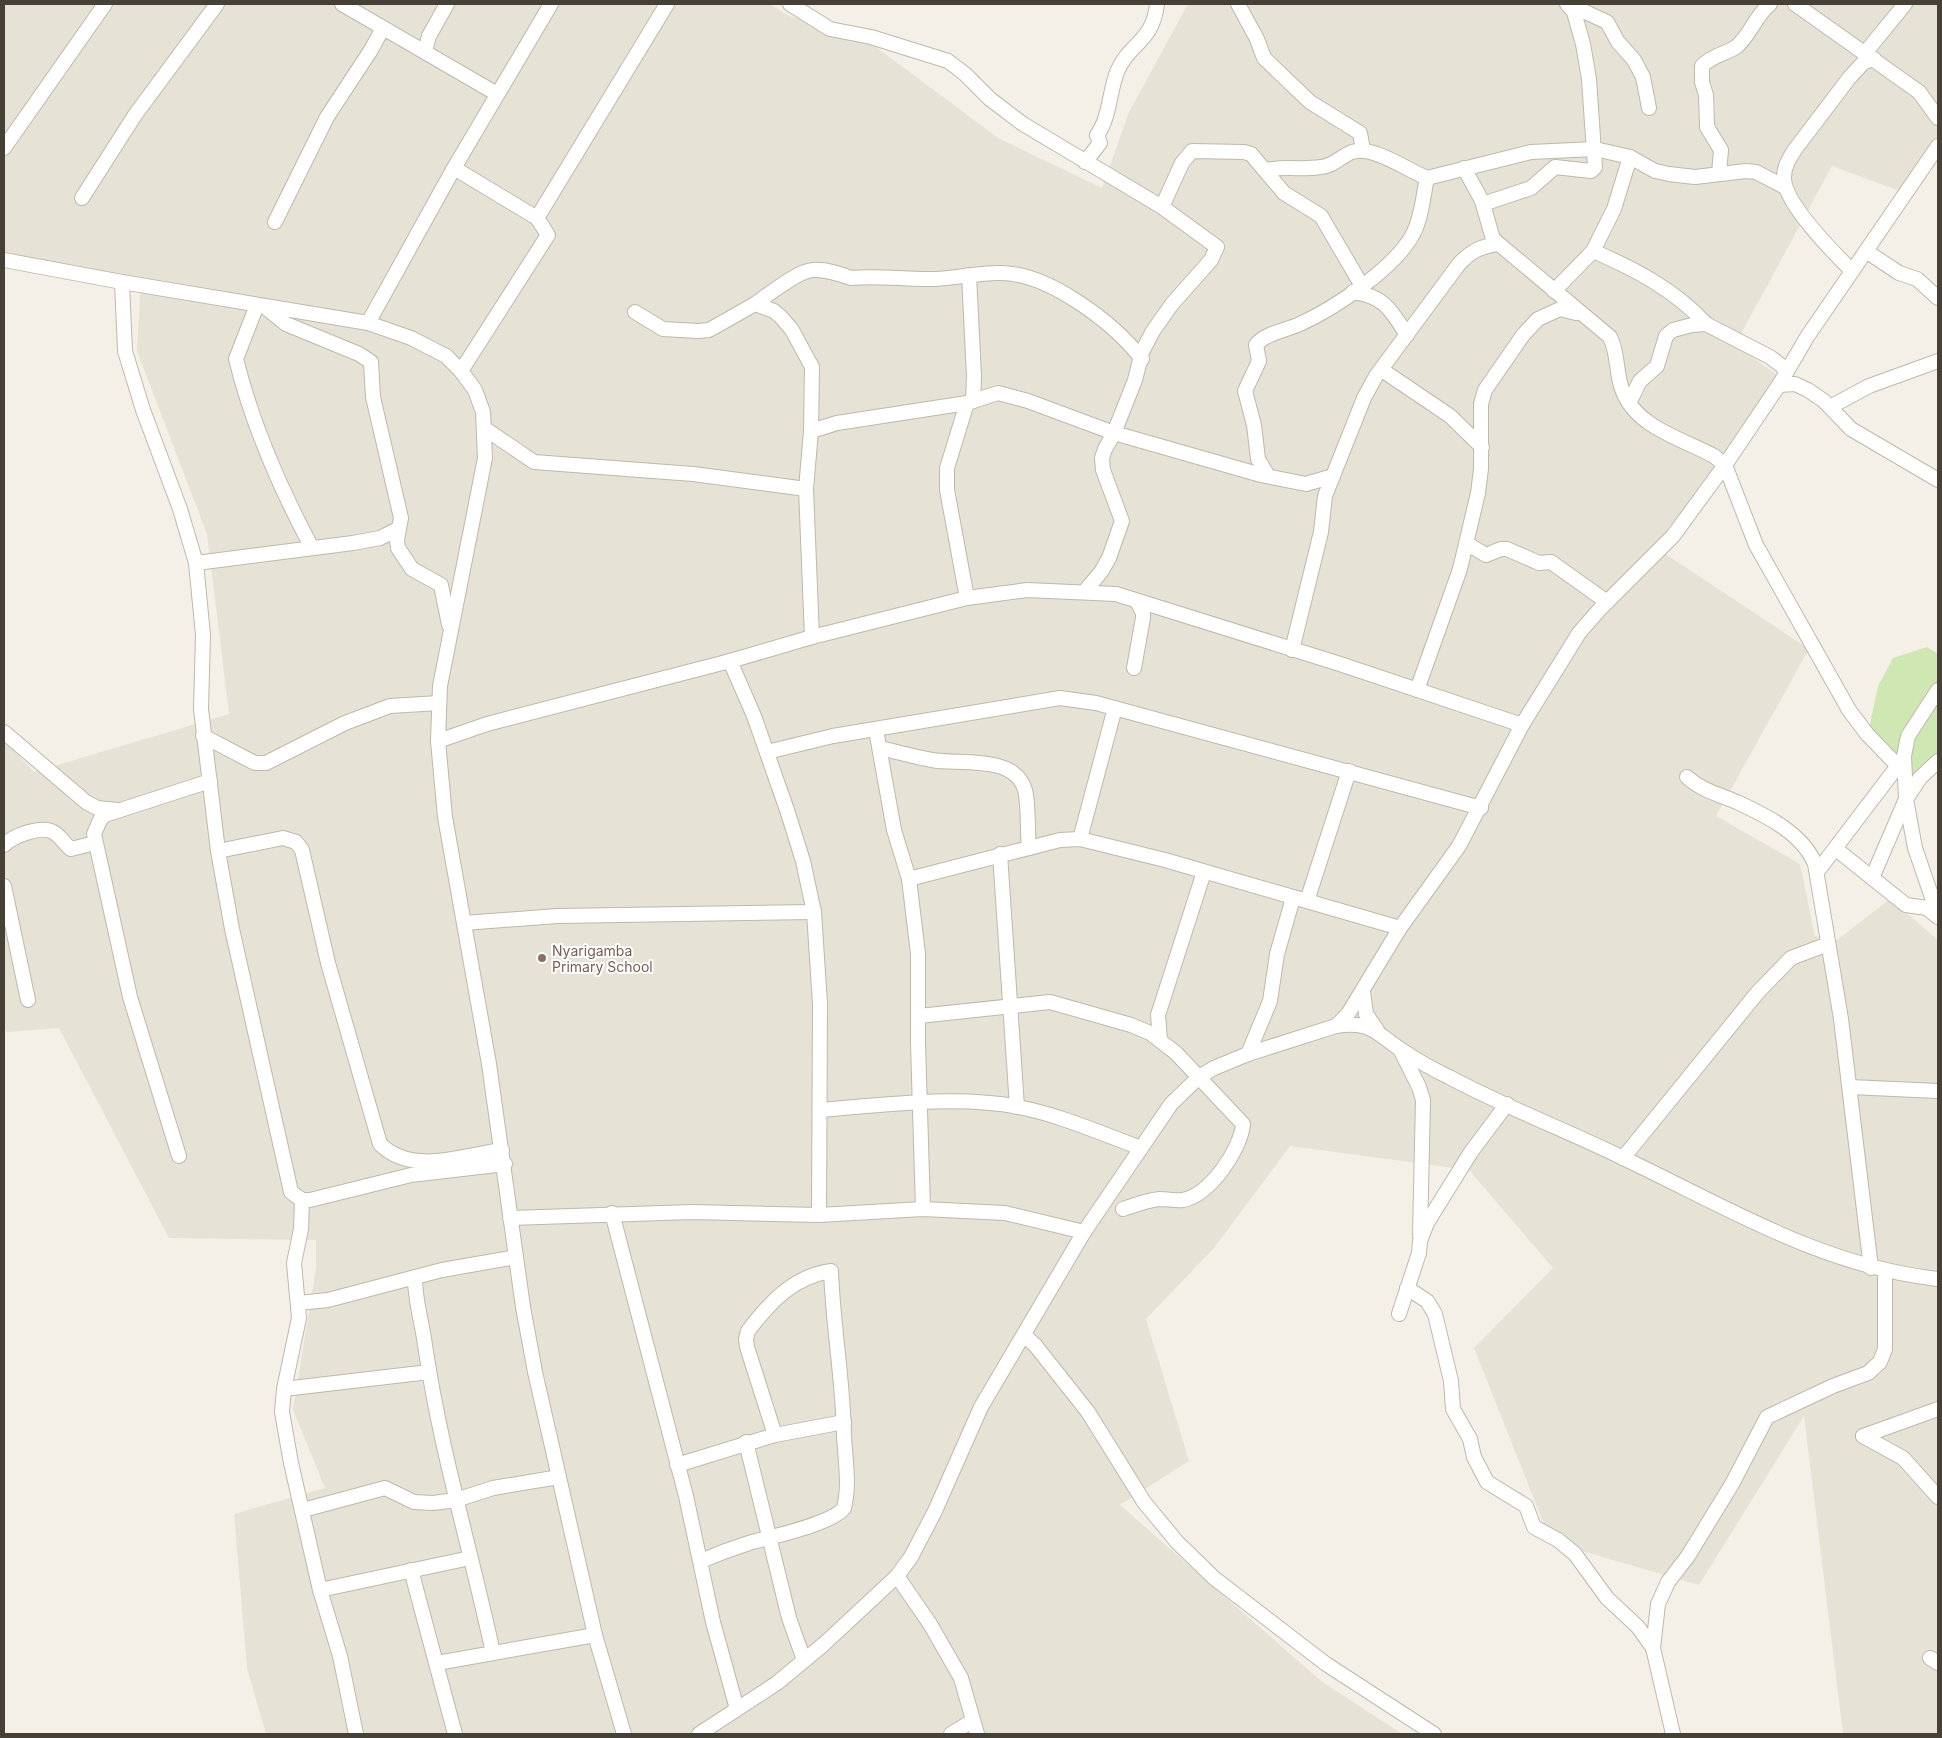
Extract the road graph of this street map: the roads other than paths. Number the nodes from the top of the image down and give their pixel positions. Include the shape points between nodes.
1 (105, 4) edge
2 (217, 4) edge
3 (447, 4) edge
4 (551, 4) edge
5 (666, 4) edge
6 (790, 4) edge
7 (1157, 4) edge
8 (1238, 4) edge
9 (1770, 4) edge
10 (1795, 4) edge
11 (1904, 4) edge
12 (350, 5) edge
13 (1572, 5) edge
14 (383, 28) junction
15 (425, 51) junction
16 (1870, 56) junction
17 (497, 94) junction
18 (1649, 108) dead end
19 (1938, 118) edge
20 (1938, 146) edge
21 (4, 148) edge
22 (1363, 150) junction
23 (1595, 150) junction
24 (1630, 157) junction
25 (1085, 162) junction
26 (454, 168) junction
27 (1464, 168) junction
28 (1267, 170) junction
29 (1719, 174) junction
30 (1427, 178) junction
31 (1784, 187) junction
32 (82, 198) dead end
33 (1483, 204) junction
34 (1162, 207) junction
35 (537, 218) junction
36 (275, 222) dead end
37 (1497, 244) junction
38 (1593, 251) junction
39 (1866, 251) junction
40 (4, 260) edge
41 (1852, 270) junction
42 (969, 276) junction
43 (122, 282) junction
44 (1358, 289) junction
45 (1554, 291) junction
46 (1938, 298) edge
47 (755, 304) junction
48 (261, 305) junction
49 (635, 312) dead end
50 (1586, 317) junction
51 (368, 323) junction
52 (1706, 324) junction
53 (1407, 335) junction
54 (1142, 358) junction
55 (1938, 361) edge
56 (1382, 370) junction
57 (1787, 370) junction
58 (461, 371) junction
59 (1778, 385) junction
60 (970, 402) junction
61 (1629, 403) junction
62 (1830, 407) junction
63 (484, 428) junction
64 (811, 431) junction
65 (1114, 433) junction
66 (1482, 447) junction
67 (1725, 464) junction
68 (1268, 476) junction
69 (1333, 476) junction
70 (1938, 480) edge
71 (806, 489) junction
72 (398, 529) junction
73 (1466, 543) junction
74 (312, 548) junction
75 (196, 563) junction
76 (1085, 591) junction
77 (967, 598) junction
78 (1137, 601) junction
79 (1608, 602) junction
80 (450, 631) junction
81 (812, 637) junction
82 (1292, 650) junction
83 (730, 661) junction
84 (1134, 668) dead end
85 (1417, 690) junction
86 (1938, 690) edge
87 (439, 703) junction
88 (1115, 708) junction
89 (1522, 725) junction
90 (876, 730) junction
91 (4, 732) edge
92 (203, 736) junction
93 (438, 740) junction
94 (880, 748) junction
95 (768, 752) junction
96 (1901, 761) junction
97 (1938, 761) edge
98 (1349, 771) junction
99 (1687, 777) dead end
100 (210, 781) junction
101 (1906, 799) junction
102 (86, 802) junction
103 (1481, 808) junction
104 (121, 810) junction
105 (94, 839) junction
106 (1080, 840) junction
107 (4, 844) edge
108 (1028, 848) junction
109 (1836, 849) junction
110 (218, 851) junction
111 (1000, 854) junction
112 (1204, 872) junction
113 (1817, 872) junction
114 (1872, 878) junction
115 (909, 879) junction
116 (4, 886) edge
117 (1293, 898) junction
118 (1307, 901) junction
119 (814, 912) junction
120 (1938, 916) edge
121 (464, 923) junction
122 (1400, 928) junction
123 (1828, 944) junction
124 (1363, 992) junction
125 (28, 1000) dead end
126 (1010, 1007) junction
127 (919, 1016) junction
128 (1158, 1019) junction
129 (1336, 1026) junction
130 (1139, 1028) junction
131 (1377, 1030) junction
132 (1160, 1040) junction
133 (1400, 1049) junction
134 (1248, 1054) junction
135 (1199, 1077) junction
136 (1850, 1087) junction
137 (1938, 1091) edge
138 (919, 1103) junction
139 (1507, 1104) junction
140 (1017, 1107) junction
141 (821, 1110) junction
142 (1140, 1148) junction
143 (179, 1156) dead end
144 (504, 1157) junction
145 (1623, 1158) junction
146 (302, 1200) junction
147 (923, 1209) junction
148 (1123, 1209) dead end
149 (612, 1213) junction
150 (819, 1215) junction
151 (510, 1218) junction
152 (1084, 1232) junction
153 (1420, 1241) junction
154 (516, 1258) junction
155 (1871, 1268) junction
156 (1885, 1271) junction
157 (415, 1278) junction
158 (1938, 1279) edge
159 (1407, 1288) junction
160 (298, 1303) junction
161 (1399, 1314) dead end
162 (1024, 1335) junction
163 (429, 1372) junction
164 (284, 1389) junction
165 (1938, 1409) edge
166 (844, 1422) junction
167 (775, 1435) junction
168 (746, 1442) junction
169 (677, 1464) junction
170 (559, 1477) junction
171 (1938, 1497) edge
172 (456, 1500) junction
173 (303, 1510) junction
174 (770, 1538) junction
175 (470, 1558) junction
176 (701, 1560) junction
177 (411, 1570) junction
178 (897, 1576) junction
179 (320, 1590) junction
180 (595, 1635) junction
181 (1653, 1648) junction
182 (493, 1653) junction
183 (804, 1660) junction
184 (437, 1663) junction
185 (737, 1709) junction
186 (972, 1721) junction
187 (356, 1734) edge
188 (455, 1734) edge
189 (624, 1734) edge
190 (699, 1734) edge
191 (951, 1734) edge
192 (977, 1734) edge
193 (1434, 1734) edge
194 (1673, 1734) edge

1 - 21 street
2 - 32 street via 152,91
3 - 15 street via 429,36
4 - 17 street
5 - 35 street
6 - 25 street via 830,29 871,37 948,61 1023,124
7 - 25 street via 1151,28 1116,73 1104,124 1097,135 1099,144
8 - 22 street via 1264,58 1310,102 1360,133
9 - 29 street via 1737,46 1702,66 1707,127 1721,150
10 - 16 street
11 - 16 street
12 - 14 street
13 - 18 street via 1607,22 1643,77
13 - 23 street via 1583,44
14 - 15 street
14 - 36 street via 323,124
15 - 17 street
16 - 19 street via 1919,92
16 - 31 street via 1796,148 1784,170
17 - 26 street
20 - 39 street
22 - 28 street via 1351,152 1324,167
22 - 30 street
23 - 24 street
23 - 27 street via 1531,152
23 - 33 street via 1597,162 1591,171 1555,167 1531,188
24 - 29 street via 1655,171 1669,174 1695,177
24 - 38 street via 1614,209
25 - 34 street
26 - 35 street
26 - 51 street
27 - 30 street
27 - 33 street
28 - 34 street via 1244,152 1192,151 1182,163
28 - 44 street via 1284,193 1321,216
29 - 31 street via 1756,172
30 - 44 street via 1414,233 1398,254
31 - 41 street via 1809,222
33 - 37 street via 1490,232
34 - 54 street via 1215,244 1217,249 1153,331
35 - 58 street via 548,233 546,240
37 - 45 street
37 - 53 street via 1480,247 1470,253
38 - 45 street
38 - 52 street via 1646,276 1683,301
39 - 41 street
39 - 46 street via 1899,273 1917,279
40 - 43 street
41 - 57 street
42 - 47 street via 852,278 840,272 811,270 784,283
42 - 54 street via 1000,273 1047,283 1091,310
42 - 60 street via 974,376
43 - 48 street
43 - 75 street via 124,351
44 - 53 street via 1378,298
44 - 68 street via 1302,323 1264,338 1256,346 1259,361 1245,391 1258,459
45 - 50 street
47 - 49 street via 708,330 698,331 663,329
47 - 64 street via 781,317 810,361
48 - 51 street
48 - 72 street via 286,324 371,362 373,398 401,518
48 - 74 street via 236,359 270,460
50 - 61 street via 1613,342 1621,388
50 - 66 street via 1560,309 1546,314 1529,327 1485,390 1481,404
51 - 58 street via 411,338 446,356
52 - 57 street via 1770,357
52 - 61 street via 1678,329 1666,336 1657,366 1640,381
53 - 56 street
54 - 65 street
55 - 62 street via 1869,386
56 - 66 street via 1450,416
56 - 69 street via 1364,398
57 - 59 street
58 - 63 street via 475,390 483,412
59 - 62 street via 1800,386
59 - 67 street
60 - 64 street
60 - 65 street via 992,394 1006,394
60 - 77 street via 947,468 947,490
61 - 67 street via 1642,420
62 - 70 street via 1851,429
63 - 71 street via 534,462 693,474
63 - 80 street via 484,465
64 - 71 street
65 - 68 street
65 - 76 street via 1102,458 1103,470 1122,522 1109,558
66 - 73 street via 1478,493
67 - 79 street via 1673,536
67 - 96 street via 1756,545 1849,710 1867,734
68 - 69 street via 1306,484
69 - 82 street via 1325,496 1321,532
71 - 81 street
72 - 74 street via 370,540
72 - 80 street via 398,548 412,569 441,585
73 - 79 street via 1486,555 1507,549 1539,563 1552,562
73 - 85 street via 1460,569
74 - 75 street
75 - 92 street via 203,635
76 - 77 street via 1027,590
76 - 78 street via 1116,594
77 - 81 street
78 - 82 street
78 - 84 street via 1143,618
79 - 89 street via 1579,633
80 - 87 street
81 - 83 street
82 - 85 street
83 - 93 street via 487,724
83 - 95 street
85 - 89 street
86 - 96 street via 1908,736
87 - 92 street via 390,706 345,723 266,763 255,763
87 - 93 street
88 - 90 street via 1096,702 1060,698
88 - 98 street
88 - 106 street
89 - 103 street
90 - 94 street
90 - 95 street via 833,736
91 - 102 street
92 - 100 street
93 - 121 street via 445,817
94 - 108 street via 934,760 983,762 1014,775 1025,790
94 - 115 street via 894,830
95 - 119 street via 803,861
96 - 101 street
96 - 109 street
97 - 101 street via 1920,778
98 - 103 street
98 - 118 street
99 - 113 street via 1701,788 1739,803 1796,836 1810,852
100 - 104 street
100 - 110 street
101 - 114 street
101 - 120 street via 1915,848
102 - 104 street via 106,810
102 - 105 street
103 - 122 street via 1459,846
104 - 105 street via 100,820
105 - 107 street via 71,849 49,830 28,833
105 - 143 street via 130,998
106 - 108 street via 1060,840
106 - 112 street
108 - 111 street
109 - 113 street
109 - 114 street
110 - 144 street via 283,838 296,842 302,850 333,981 380,1144 397,1156 437,1162
110 - 146 street via 232,929 291,1192
111 - 115 street
111 - 126 street
112 - 117 street
112 - 128 street
113 - 123 street
114 - 120 street via 1907,906 1928,908
115 - 127 street via 918,954
116 - 125 street
117 - 118 street
117 - 134 street via 1270,1001
118 - 122 street
119 - 121 street via 557,916
119 - 141 street via 820,1004
121 - 144 street
122 - 124 street
123 - 136 street
123 - 145 street via 1791,958 1758,992
124 - 129 street
124 - 131 street via 1366,1014
126 - 127 street
126 - 130 street via 1050,1002
126 - 140 street
127 - 138 street
128 - 130 street
128 - 132 street
129 - 131 street via 1361,1024
129 - 134 street
130 - 132 street
131 - 133 street
132 - 135 street
133 - 139 street via 1449,1077
133 - 153 street via 1423,1100
134 - 135 street
135 - 142 street via 1172,1104
135 - 148 street via 1243,1124 1242,1136 1228,1161 1202,1191 1183,1200 1154,1200
136 - 137 street
136 - 155 street
138 - 140 street
138 - 141 street
138 - 147 street
139 - 145 street
139 - 153 street via 1439,1201
140 - 142 street via 1050,1114
141 - 150 street
142 - 152 street
144 - 146 street
144 - 151 street
145 - 155 street via 1760,1226
146 - 160 street via 302,1230 294,1263
147 - 150 street
147 - 152 street via 1005,1213
149 - 150 street
149 - 151 street
149 - 169 street
151 - 154 street
152 - 162 street
153 - 159 street
154 - 157 street via 442,1270
154 - 170 street via 535,1372
155 - 156 street
156 - 158 street
156 - 181 street via 1885,1349 1880,1362 1868,1373 1770,1414 1764,1420 1732,1484 1688,1556 1668,1582 1658,1604
157 - 160 street via 328,1300
157 - 163 street via 415,1300
159 - 161 street
159 - 181 street via 1427,1301 1435,1314 1451,1381 1453,1409 1470,1439 1482,1476 1526,1506 1534,1526 1575,1554 1607,1598 1638,1628
160 - 164 street via 297,1333
162 - 178 street via 981,1407 923,1535
162 - 193 street via 1088,1412 1144,1502 1177,1542 1214,1578 1326,1664
163 - 164 street
163 - 172 street
164 - 173 street via 282,1412 285,1433
165 - 171 street via 1863,1436 1903,1458
166 - 167 street
166 - 167 street via 833,1324 831,1271 816,1273 788,1288 748,1330 746,1339
166 - 174 street via 847,1478 844,1508 824,1520
167 - 168 street
168 - 169 street
168 - 174 street
169 - 176 street
170 - 172 street via 492,1488
170 - 180 street
172 - 173 street via 422,1504 385,1488
172 - 175 street
173 - 179 street
174 - 176 street
174 - 183 street via 789,1618
175 - 177 street
175 - 182 street
176 - 185 street via 713,1622
177 - 179 street
177 - 184 street
178 - 183 street
178 - 186 street via 961,1678
179 - 187 street via 340,1656
180 - 182 street
180 - 189 street
181 - 194 street
182 - 184 street
183 - 185 street via 777,1683
184 - 188 street
185 - 190 street
186 - 191 street
186 - 192 street

